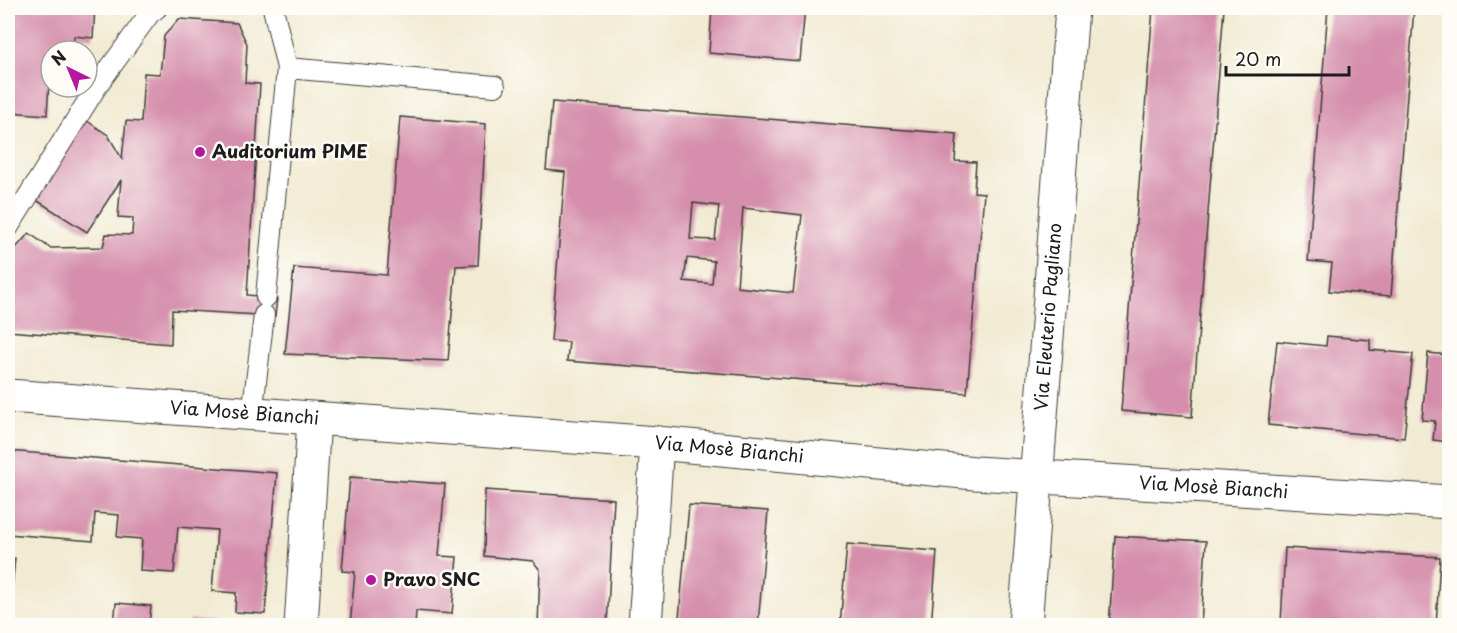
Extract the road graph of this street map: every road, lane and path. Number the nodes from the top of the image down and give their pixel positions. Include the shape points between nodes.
1 (157, 8) edge
2 (273, 8) edge
3 (1072, 8) edge
4 (287, 68) junction
5 (495, 86) dead end
6 (8, 228) edge
7 (8, 396) edge
8 (252, 415) junction
9 (314, 419) junction
10 (657, 443) junction
11 (1035, 476) junction
12 (1449, 502) edge
13 (301, 626) edge
14 (645, 626) edge
15 (1025, 626) edge

1 - 6 lane via 99,82
2 - 4 lane
3 - 11 street, Via Eleuterio Pagliano
4 - 5 lane
4 - 8 lane
7 - 8 street, Via Mosè Bianchi
8 - 9 street, Via Mosè Bianchi
9 - 10 street, Via Mosè Bianchi
9 - 13 street
10 - 11 street, Via Mosè Bianchi
10 - 14 street
11 - 12 street, Via Mosè Bianchi
11 - 15 street, Via Eleuterio Pagliano

